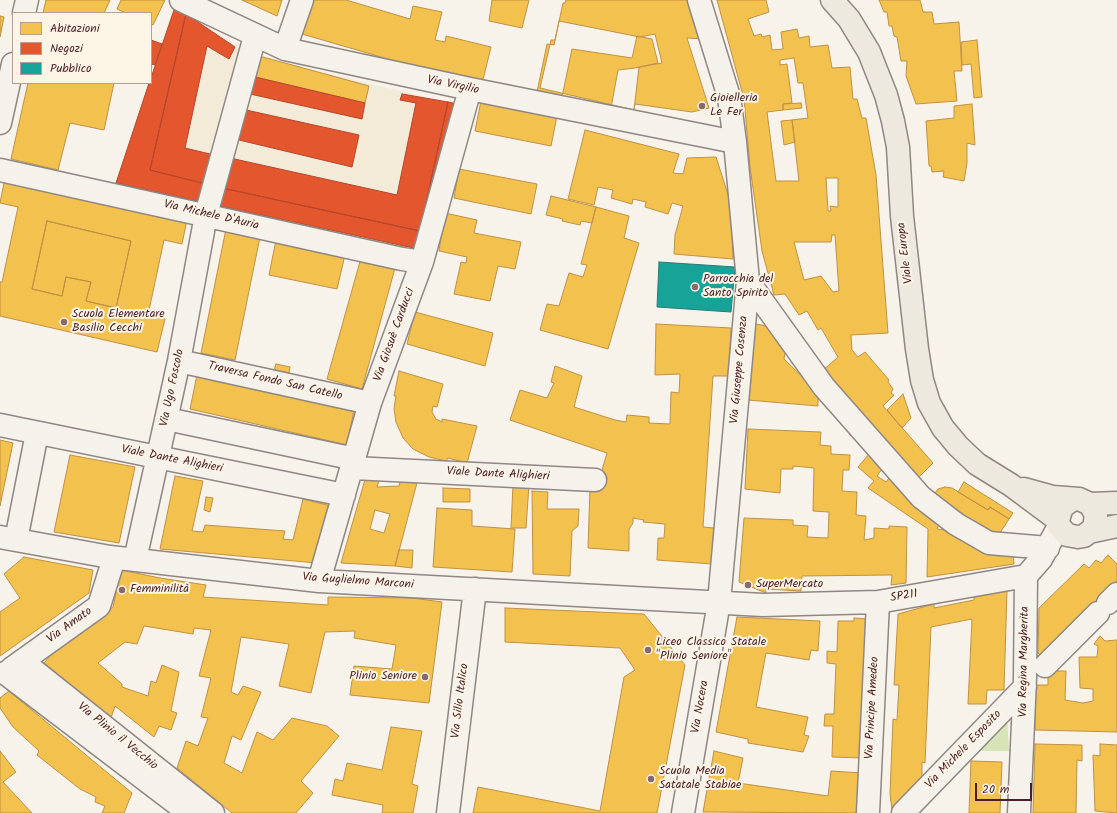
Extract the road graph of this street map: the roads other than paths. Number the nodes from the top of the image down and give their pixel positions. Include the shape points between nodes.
1 (27, 0) edge
2 (181, 0) edge
3 (302, 0) edge
4 (699, 0) edge
5 (832, 0) edge
6 (24, 12) edge
7 (255, 36) junction
8 (284, 49) junction
9 (12, 69) edge
10 (470, 89) junction
11 (0, 123) edge
12 (735, 142) junction
13 (0, 170) edge
14 (206, 215) junction
15 (422, 262) junction
16 (748, 281) junction
17 (179, 361) junction
18 (370, 403) junction
19 (167, 419) junction
20 (0, 425) edge
21 (37, 433) junction
22 (158, 457) junction
23 (354, 463) junction
24 (595, 480) dead end
25 (1011, 485) junction
26 (344, 495) junction
27 (1081, 502) junction
28 (1117, 503) edge
29 (1059, 523) junction
30 (1117, 526) edge
31 (1084, 535) junction
32 (8, 538) edge
33 (1048, 548) junction
34 (125, 559) junction
35 (1026, 576) junction
36 (319, 581) junction
37 (475, 590) junction
38 (719, 602) junction
39 (878, 602) junction
40 (1107, 608) edge
41 (1045, 666) dead end
42 (9, 670) edge
43 (1025, 687) junction
44 (189, 813) edge
45 (213, 813) edge
46 (448, 813) edge
47 (683, 813) edge
48 (868, 813) edge
49 (903, 813) edge
50 (1019, 813) edge

1 - 6 street
2 - 7 street, Via Virgilio
3 - 8 street
4 - 12 street, Via Giuseppe Cosenza via 729,97
5 - 25 main road, Viale Europa via 849,19 869,52 893,121 898,147 902,216 917,349 922,380 930,403 943,428 958,446 977,464
7 - 8 street, Via Virgilio
7 - 14 street, Via Ugo Foscolo
8 - 10 street, Via Virgilio
9 - 11 street
10 - 12 street, Via Virgilio
10 - 15 street, Via Giosuè Carducci
12 - 16 street, Via Giuseppe Cosenza
13 - 14 street, Via Michele D'Auria
14 - 15 street, Via Michele D'Auria
14 - 17 street, Via Ugo Foscolo
15 - 18 street, Via Giosuè Carducci
16 - 33 street via 824,387 921,498 956,524 989,543
16 - 38 street, Via Giuseppe Cosenza
17 - 18 street, Traversa Fondo San Catello
17 - 19 street, Via Ugo Foscolo
18 - 23 street, Via Giosuè Carducci
19 - 22 street, Via Ugo Foscolo
19 - 23 street, Viale Dante Alighieri
20 - 21 street, Viale Dante Alighieri
21 - 22 street, Viale Dante Alighieri
21 - 32 street
22 - 26 street, Viale Dante Alighieri
22 - 34 street, Via Ugo Foscolo
23 - 24 street, Viale Dante Alighieri
23 - 26 street, Via Giosuè Carducci
25 - 27 main road
25 - 29 main road
26 - 36 street, Via Giosuè Carducci
27 - 28 main road
27 - 29 main road via 1062,507
27 - 31 main road via 1096,515 1094,528
29 - 31 main road via 1067,535
29 - 33 street
30 - 31 main road
31 - 35 street
32 - 34 street, Via Guglielmo Marconi
33 - 35 street
34 - 36 street, Via Guglielmo Marconi
34 - 42 street, Via Amato via 99,606
35 - 39 street, SP211
35 - 43 street, Via Regina Margherita
36 - 37 street, Via Guglielmo Marconi
37 - 38 street, Via Guglielmo Marconi
37 - 46 street, Via Silio Italico
38 - 39 street, SP211 via 763,605
38 - 47 street, Via Nocera
39 - 48 street, Via Principe Amedeo
40 - 41 street
42 - 44 street
42 - 45 street, Via Plinio il Vecchio
43 - 49 street, Via Michele Esposito
43 - 50 street, Via Regina Margherita

